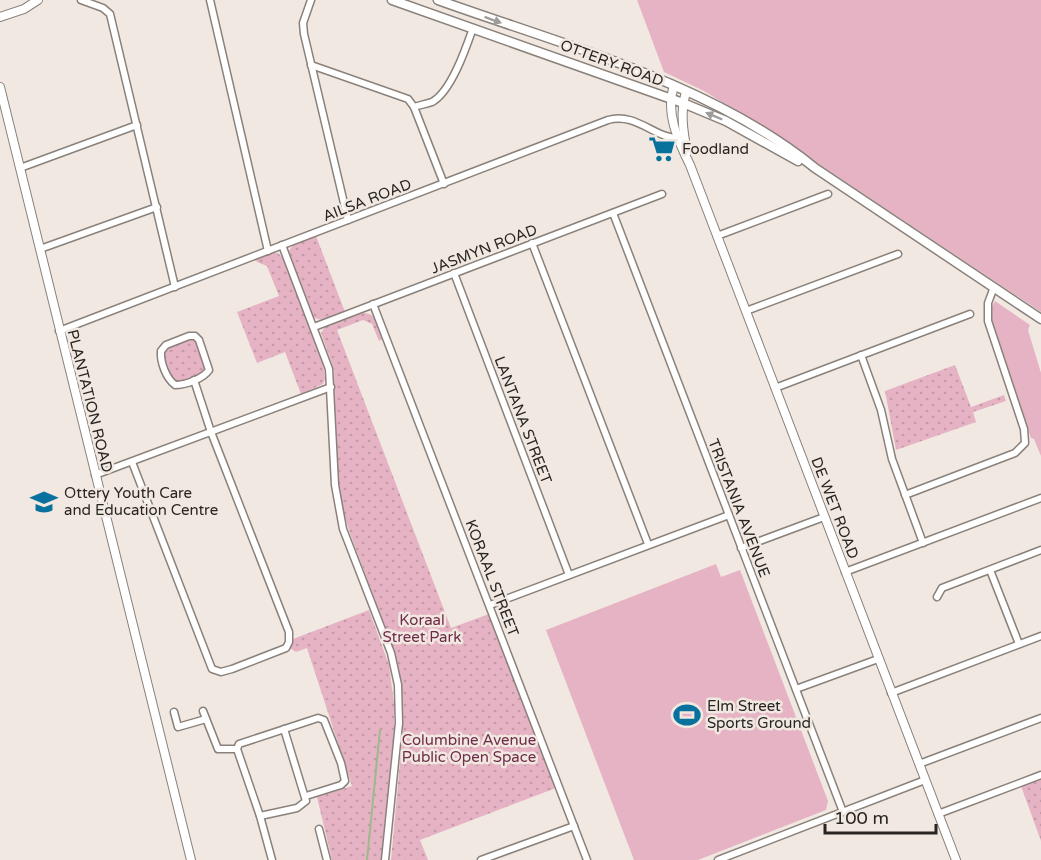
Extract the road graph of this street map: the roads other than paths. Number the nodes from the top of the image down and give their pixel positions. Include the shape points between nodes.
1 (38, 0) edge
2 (81, 0) edge
3 (210, 0) edge
4 (311, 0) edge
5 (392, 0) edge
6 (438, 0) edge
7 (2, 15) edge
8 (473, 28) junction
9 (311, 65) junction
10 (674, 86) junction
11 (0, 87) edge
12 (687, 92) junction
13 (670, 99) junction
14 (683, 103) junction
15 (414, 107) junction
16 (136, 125) junction
17 (681, 138) junction
18 (20, 168) junction
19 (815, 168) junction
20 (444, 184) junction
21 (662, 194) dead end
22 (828, 194) dead end
23 (157, 207) junction
24 (613, 213) junction
25 (348, 220) junction
26 (717, 237) junction
27 (532, 243) junction
28 (282, 245) junction
29 (40, 249) junction
30 (268, 250) junction
31 (898, 254) dead end
32 (454, 273) junction
33 (175, 287) junction
34 (994, 287) junction
35 (373, 304) junction
36 (746, 311) junction
37 (970, 314) dead end
38 (1041, 319) edge
39 (315, 327) junction
40 (59, 331) junction
41 (861, 355) junction
42 (194, 380) junction
43 (331, 387) junction
44 (775, 388) junction
45 (211, 432) junction
46 (132, 462) junction
47 (94, 475) junction
48 (905, 495) junction
49 (1041, 498) edge
50 (729, 515) junction
51 (824, 517) junction
52 (923, 543) junction
53 (648, 544) junction
54 (741, 548) junction
55 (1041, 550) edge
56 (990, 570) junction
57 (845, 573) junction
58 (569, 575) junction
59 (937, 597) dead end
60 (490, 605) junction
61 (1041, 636) edge
62 (1019, 644) junction
63 (878, 659) junction
64 (796, 689) junction
65 (891, 693) junction
66 (203, 711) dead end
67 (174, 712) dead end
68 (1041, 718) edge
69 (206, 720) junction
70 (284, 729) junction
71 (237, 749) junction
72 (919, 764) junction
73 (1041, 775) edge
74 (925, 780) junction
75 (306, 796) junction
76 (843, 812) junction
77 (938, 814) junction
78 (260, 816) junction
79 (574, 826) junction
80 (319, 830) dead end
81 (191, 860) edge
82 (272, 860) edge
83 (327, 860) edge
84 (386, 860) edge
85 (481, 860) edge
86 (587, 860) edge
87 (718, 860) edge
88 (956, 860) edge

1 - 7 street
2 - 16 street via 110,14
3 - 30 street
4 - 9 street via 303,27
5 - 8 main road, OTTERY ROAD
6 -> 10 main road, OTTERY ROAD
8 - 13 main road, OTTERY ROAD
8 - 15 street via 459,68 438,96
9 - 15 street via 404,97
9 - 25 street
10 - 12 main road, OTTERY ROAD
10 - 13 street, DE WET ROAD
11 - 18 street, PLANTATION ROAD
12 - 14 street, DE WET ROAD
12 - 19 main road, OTTERY ROAD via 773,138
13 - 14 main road, OTTERY ROAD
13 - 17 street, DE WET ROAD
14 - 17 street, DE WET ROAD
19 -> 14 main road, OTTERY ROAD
15 - 20 street
16 - 18 street
16 - 23 street
17 - 20 street, AILSA ROAD via 632,120 614,118
17 - 26 street, DE WET ROAD
18 - 29 street, PLANTATION ROAD
19 - 34 main road, OTTERY ROAD
20 - 25 street, AILSA ROAD
21 - 24 street, JASMYN ROAD
22 - 26 street
23 - 29 street
23 - 33 street
24 - 27 street, JASMYN ROAD
24 - 50 street, TRISTANIA AVENUE
25 - 28 street, AILSA ROAD
26 - 36 street, DE WET ROAD
27 - 32 street, JASMYN ROAD
27 - 53 street
28 - 30 street, AILSA ROAD
28 - 39 street
29 - 40 street, PLANTATION ROAD
30 - 33 street, AILSA ROAD
31 - 36 street
32 - 35 street, JASMYN ROAD
32 - 58 street, LANTANA STREET
33 - 40 street, AILSA ROAD
34 - 38 main road, OTTERY ROAD
34 - 48 street via 987,303 988,321 1024,429 1025,443 1015,453
35 - 39 street, JASMYN ROAD
35 - 60 street, KORAAL STREET
36 - 44 street, DE WET ROAD
37 - 41 street
39 - 43 street
40 - 47 street, PLANTATION ROAD
41 - 44 street
41 - 48 street
42 - 42 street via 209,370 198,338 191,336 163,346 160,357 172,384 179,386
42 - 45 street
43 - 45 street
43 - 84 street via 338,509 391,653 398,685 399,723
44 - 51 street, DE WET ROAD
45 - 46 street
45 - 46 street via 289,642 282,650 232,669 215,671 209,664
46 - 47 street
47 - 81 street, PLANTATION ROAD
48 - 52 street
49 - 52 street
50 - 53 street
50 - 54 street, TRISTANIA AVENUE
51 - 54 street
51 - 57 street, DE WET ROAD
52 - 57 street
53 - 58 street
54 - 64 street, TRISTANIA AVENUE
55 - 56 street
56 - 59 street via 942,588
56 - 62 street
57 - 63 street, DE WET ROAD
58 - 60 street
60 - 79 street, KORAAL STREET
61 - 62 street
62 - 65 street
63 - 64 street
63 - 65 street, DE WET ROAD
64 - 76 street, TRISTANIA AVENUE
65 - 72 street, DE WET ROAD
66 - 69 street
67 - 69 street via 178,727
68 - 72 street
69 - 71 street via 218,749
70 - 71 street via 242,743
70 - 75 street
70 - 75 street via 322,718 341,763 343,784
71 - 78 street
72 - 74 street, DE WET ROAD
73 - 77 street
74 - 76 street
74 - 77 street, DE WET ROAD
75 - 78 street via 303,806
76 - 87 street
77 - 88 street, DE WET ROAD
78 - 82 street
79 - 85 street
79 - 86 street, KORAAL STREET
80 - 83 street

